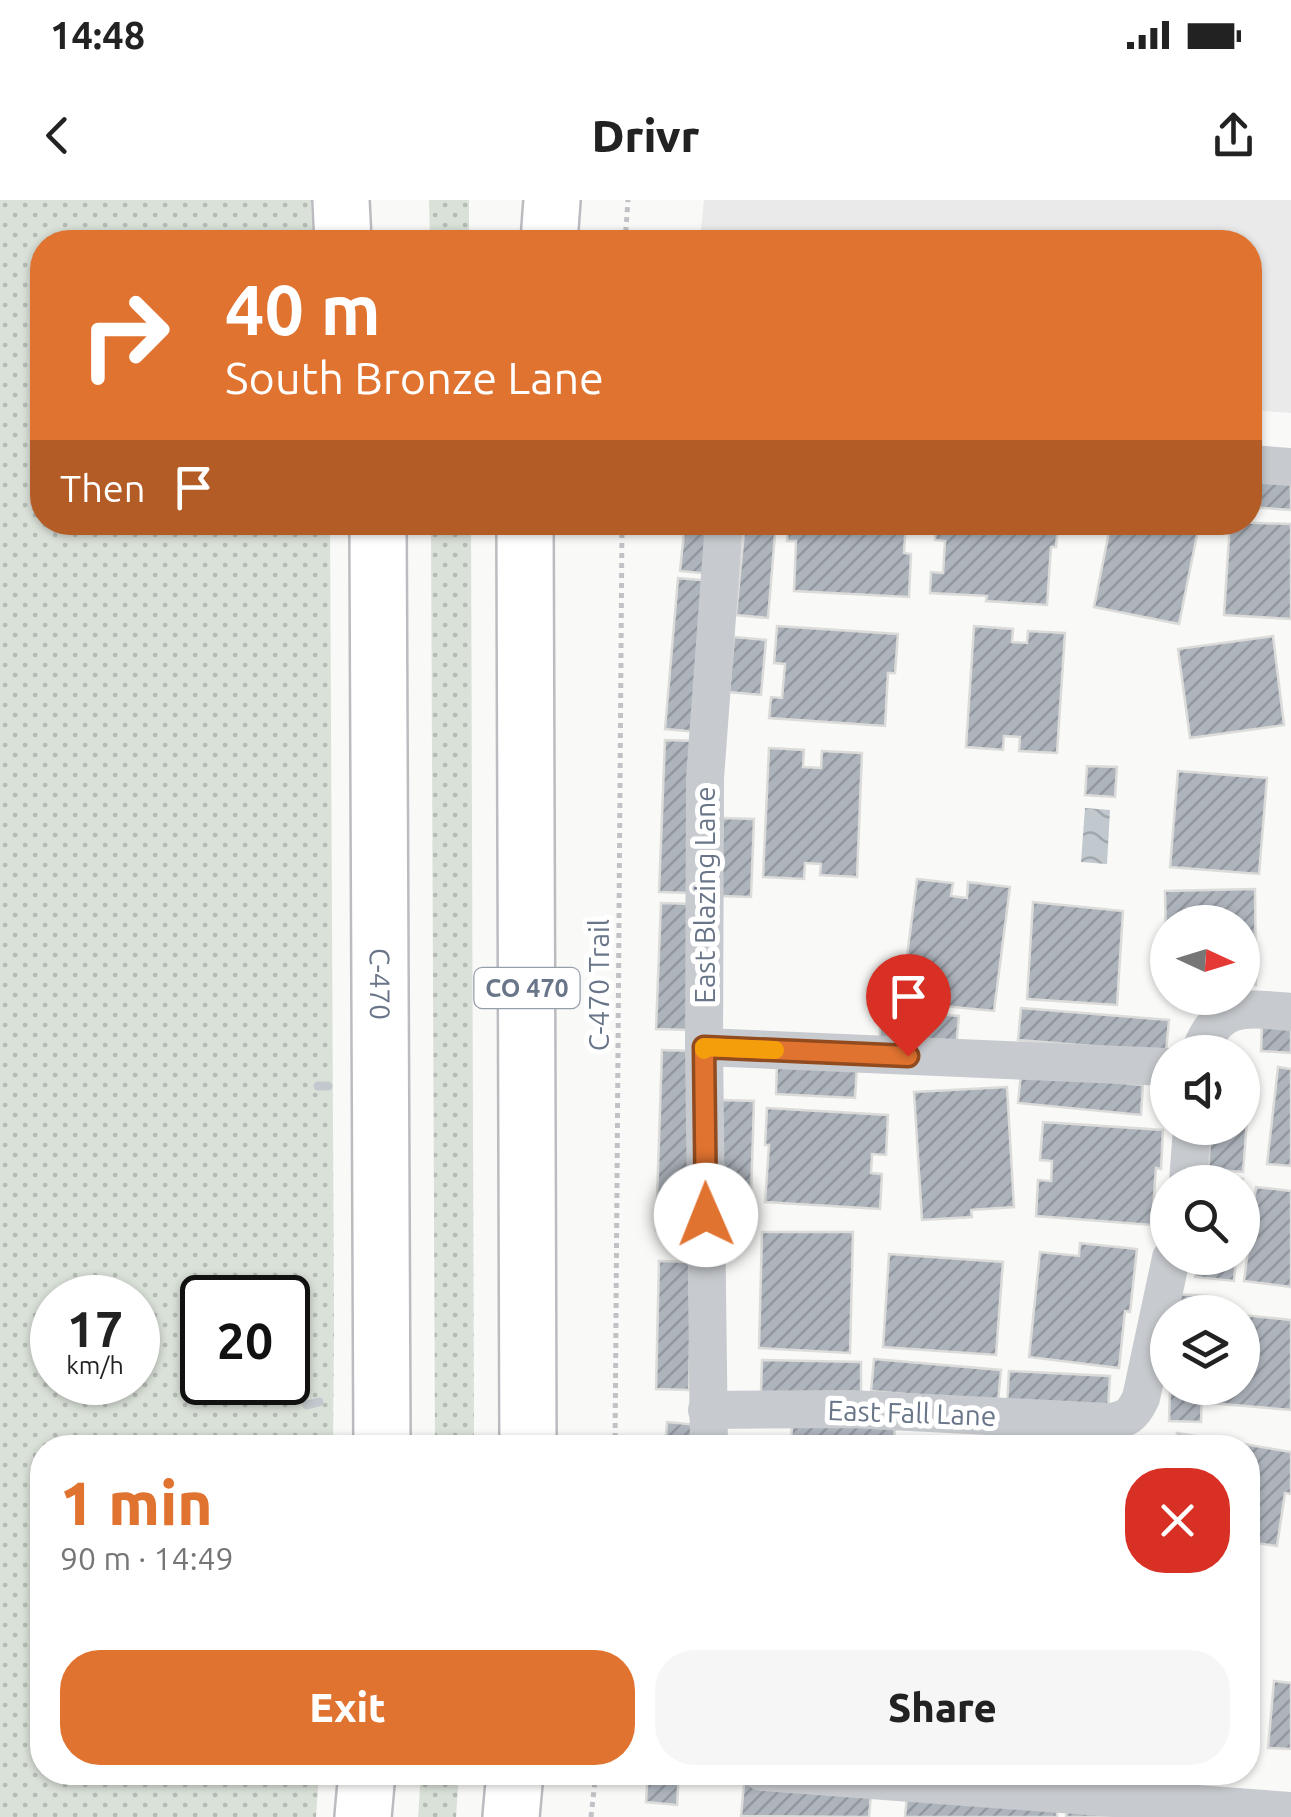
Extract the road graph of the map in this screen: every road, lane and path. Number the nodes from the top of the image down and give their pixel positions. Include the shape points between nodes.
1 (341, 200) edge
2 (376, 200) edge
3 (523, 200) edge
4 (552, 200) edge
5 (628, 200) edge
6 (343, 230) edge
7 (376, 230) edge
8 (523, 230) edge
9 (549, 230) edge
10 (626, 230) edge
11 (1262, 465) edge
12 (1291, 468) edge
13 (350, 535) edge
14 (378, 535) edge
15 (526, 535) edge
16 (622, 535) edge
17 (723, 535) edge
18 (378, 657) junction
19 (1291, 1012) edge
20 (1207, 1035) edge
21 (704, 1047) junction
22 (1150, 1066) edge
23 (1168, 1275) edge
24 (707, 1410) junction
25 (382, 1435) edge
26 (528, 1435) edge
27 (616, 1435) edge
28 (708, 1435) edge
29 (366, 1785) edge
30 (514, 1785) edge
31 (595, 1785) edge
32 (938, 1785) edge
33 (1291, 1811) edge
34 (364, 1817) edge
35 (511, 1817) edge
36 (592, 1817) edge

1 - 6 highway
2 - 7 highway
3 - 8 highway
4 - 9 highway
5 - 10 path
11 - 12 lane
13 - 18 highway
14 - 18 highway, C-470
15 - 26 highway, CO 470
16 - 27 path, C-470 Trail
17 - 21 lane, East Blazing Lane via 704,778
18 - 25 highway, C-470
19 - 20 lane via 1242,1010 1221,1016
21 - 22 lane
21 - 24 lane, East Blazing Lane
23 - 24 lane, East Fall Lane via 1141,1398 1122,1421 850,1408
24 - 28 lane, East Blazing Lane
29 - 34 highway
30 - 35 highway
31 - 36 path
32 - 33 lane

